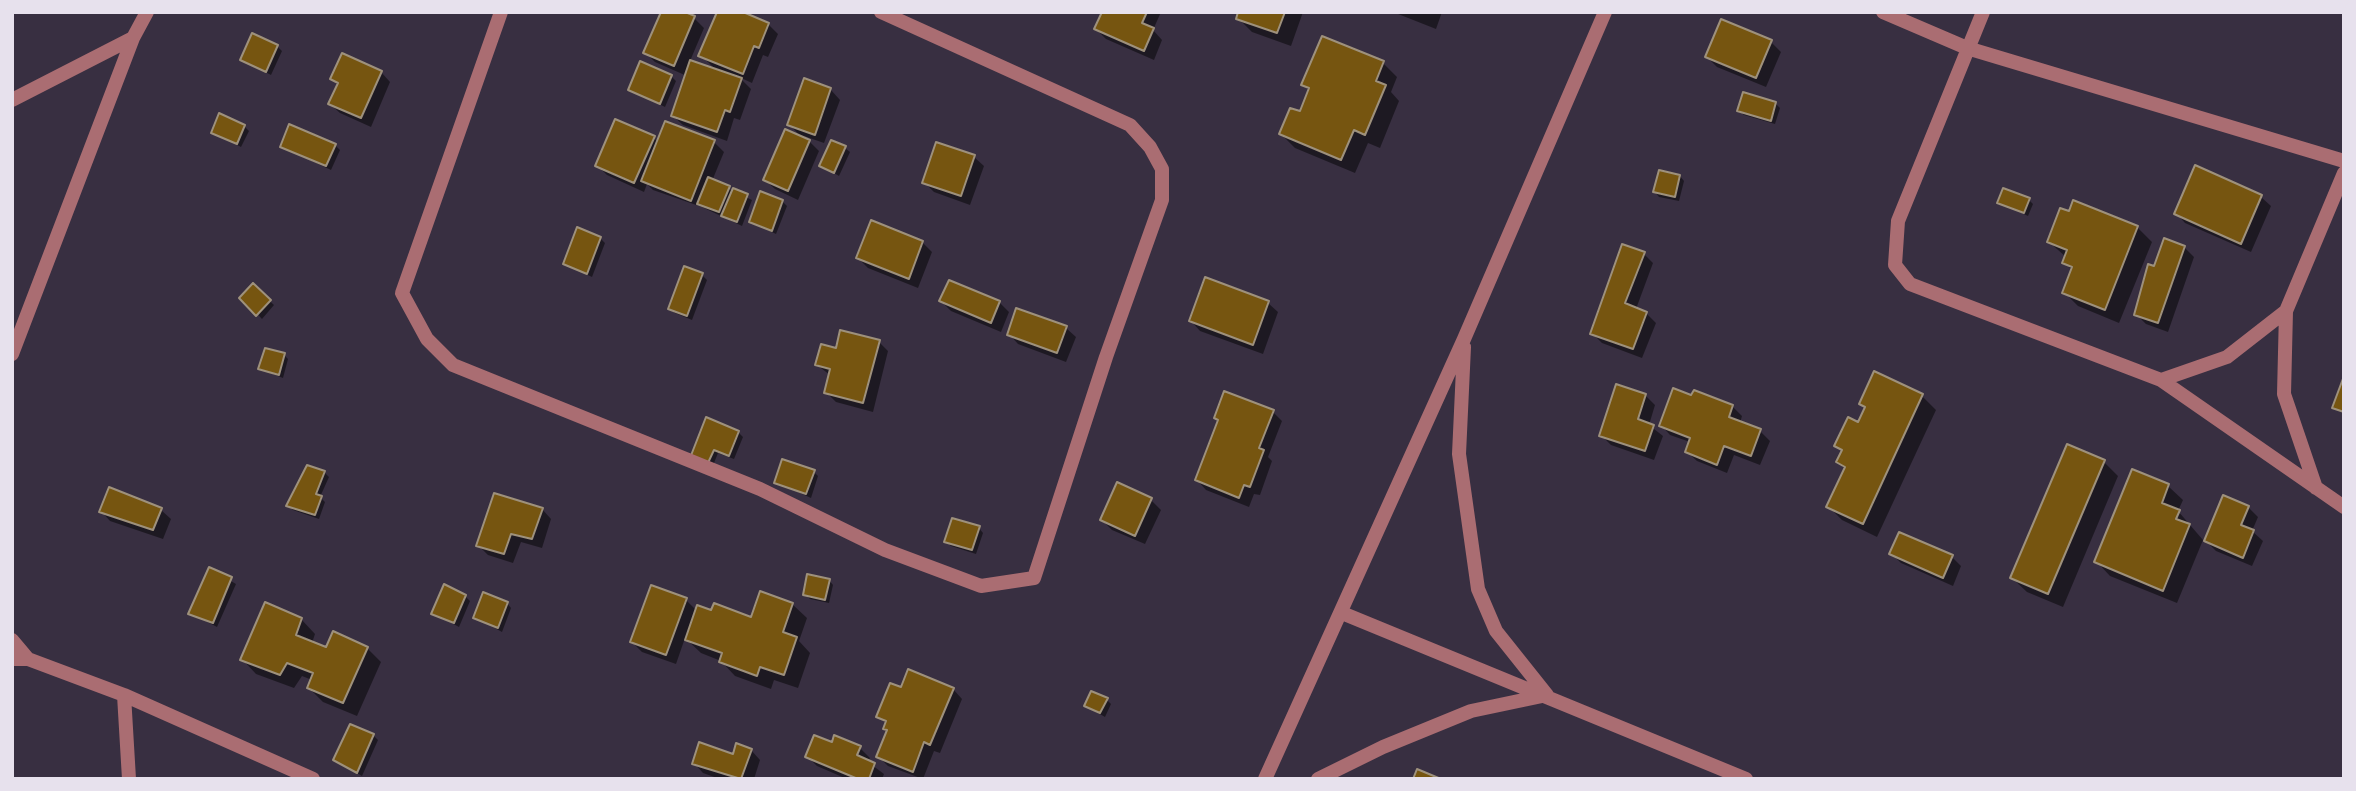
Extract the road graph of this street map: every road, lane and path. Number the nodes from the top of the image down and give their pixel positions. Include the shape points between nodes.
1 (147, 12) edge
2 (501, 12) edge
3 (881, 12) edge
4 (1883, 12) edge
5 (1983, 12) edge
6 (1604, 13) edge
7 (133, 38) junction
8 (1968, 48) junction
9 (12, 100) edge
10 (2344, 161) edge
11 (2344, 173) edge
12 (2286, 311) junction
13 (1464, 339) junction
14 (12, 354) edge
15 (2161, 380) junction
16 (2316, 488) junction
17 (2344, 508) edge
18 (1342, 613) junction
19 (12, 640) edge
20 (12, 659) edge
21 (28, 659) junction
22 (124, 695) junction
23 (1547, 695) junction
24 (129, 779) edge
25 (313, 779) edge
26 (1265, 779) edge
27 (1318, 779) edge
28 (1746, 779) edge

1 - 7 street
2 - 3 street via 402,293 427,338 453,365 760,489 886,550 981,586 1034,578 1162,200 1162,169 1130,125
4 - 8 street
5 - 8 street
6 - 13 street
7 - 9 street
7 - 14 street
8 - 10 street
8 - 15 street via 1898,221 1895,265 1910,284
11 - 12 street
12 - 15 street via 2227,356
12 - 16 street via 2284,394
13 - 18 street
13 - 23 street via 1459,454 1478,589 1496,631
15 - 16 street
16 - 17 street
18 - 23 street
18 - 26 street
19 - 21 street
20 - 21 street
21 - 22 street
22 - 24 street
22 - 25 street
23 - 27 street via 1471,711
23 - 28 street

